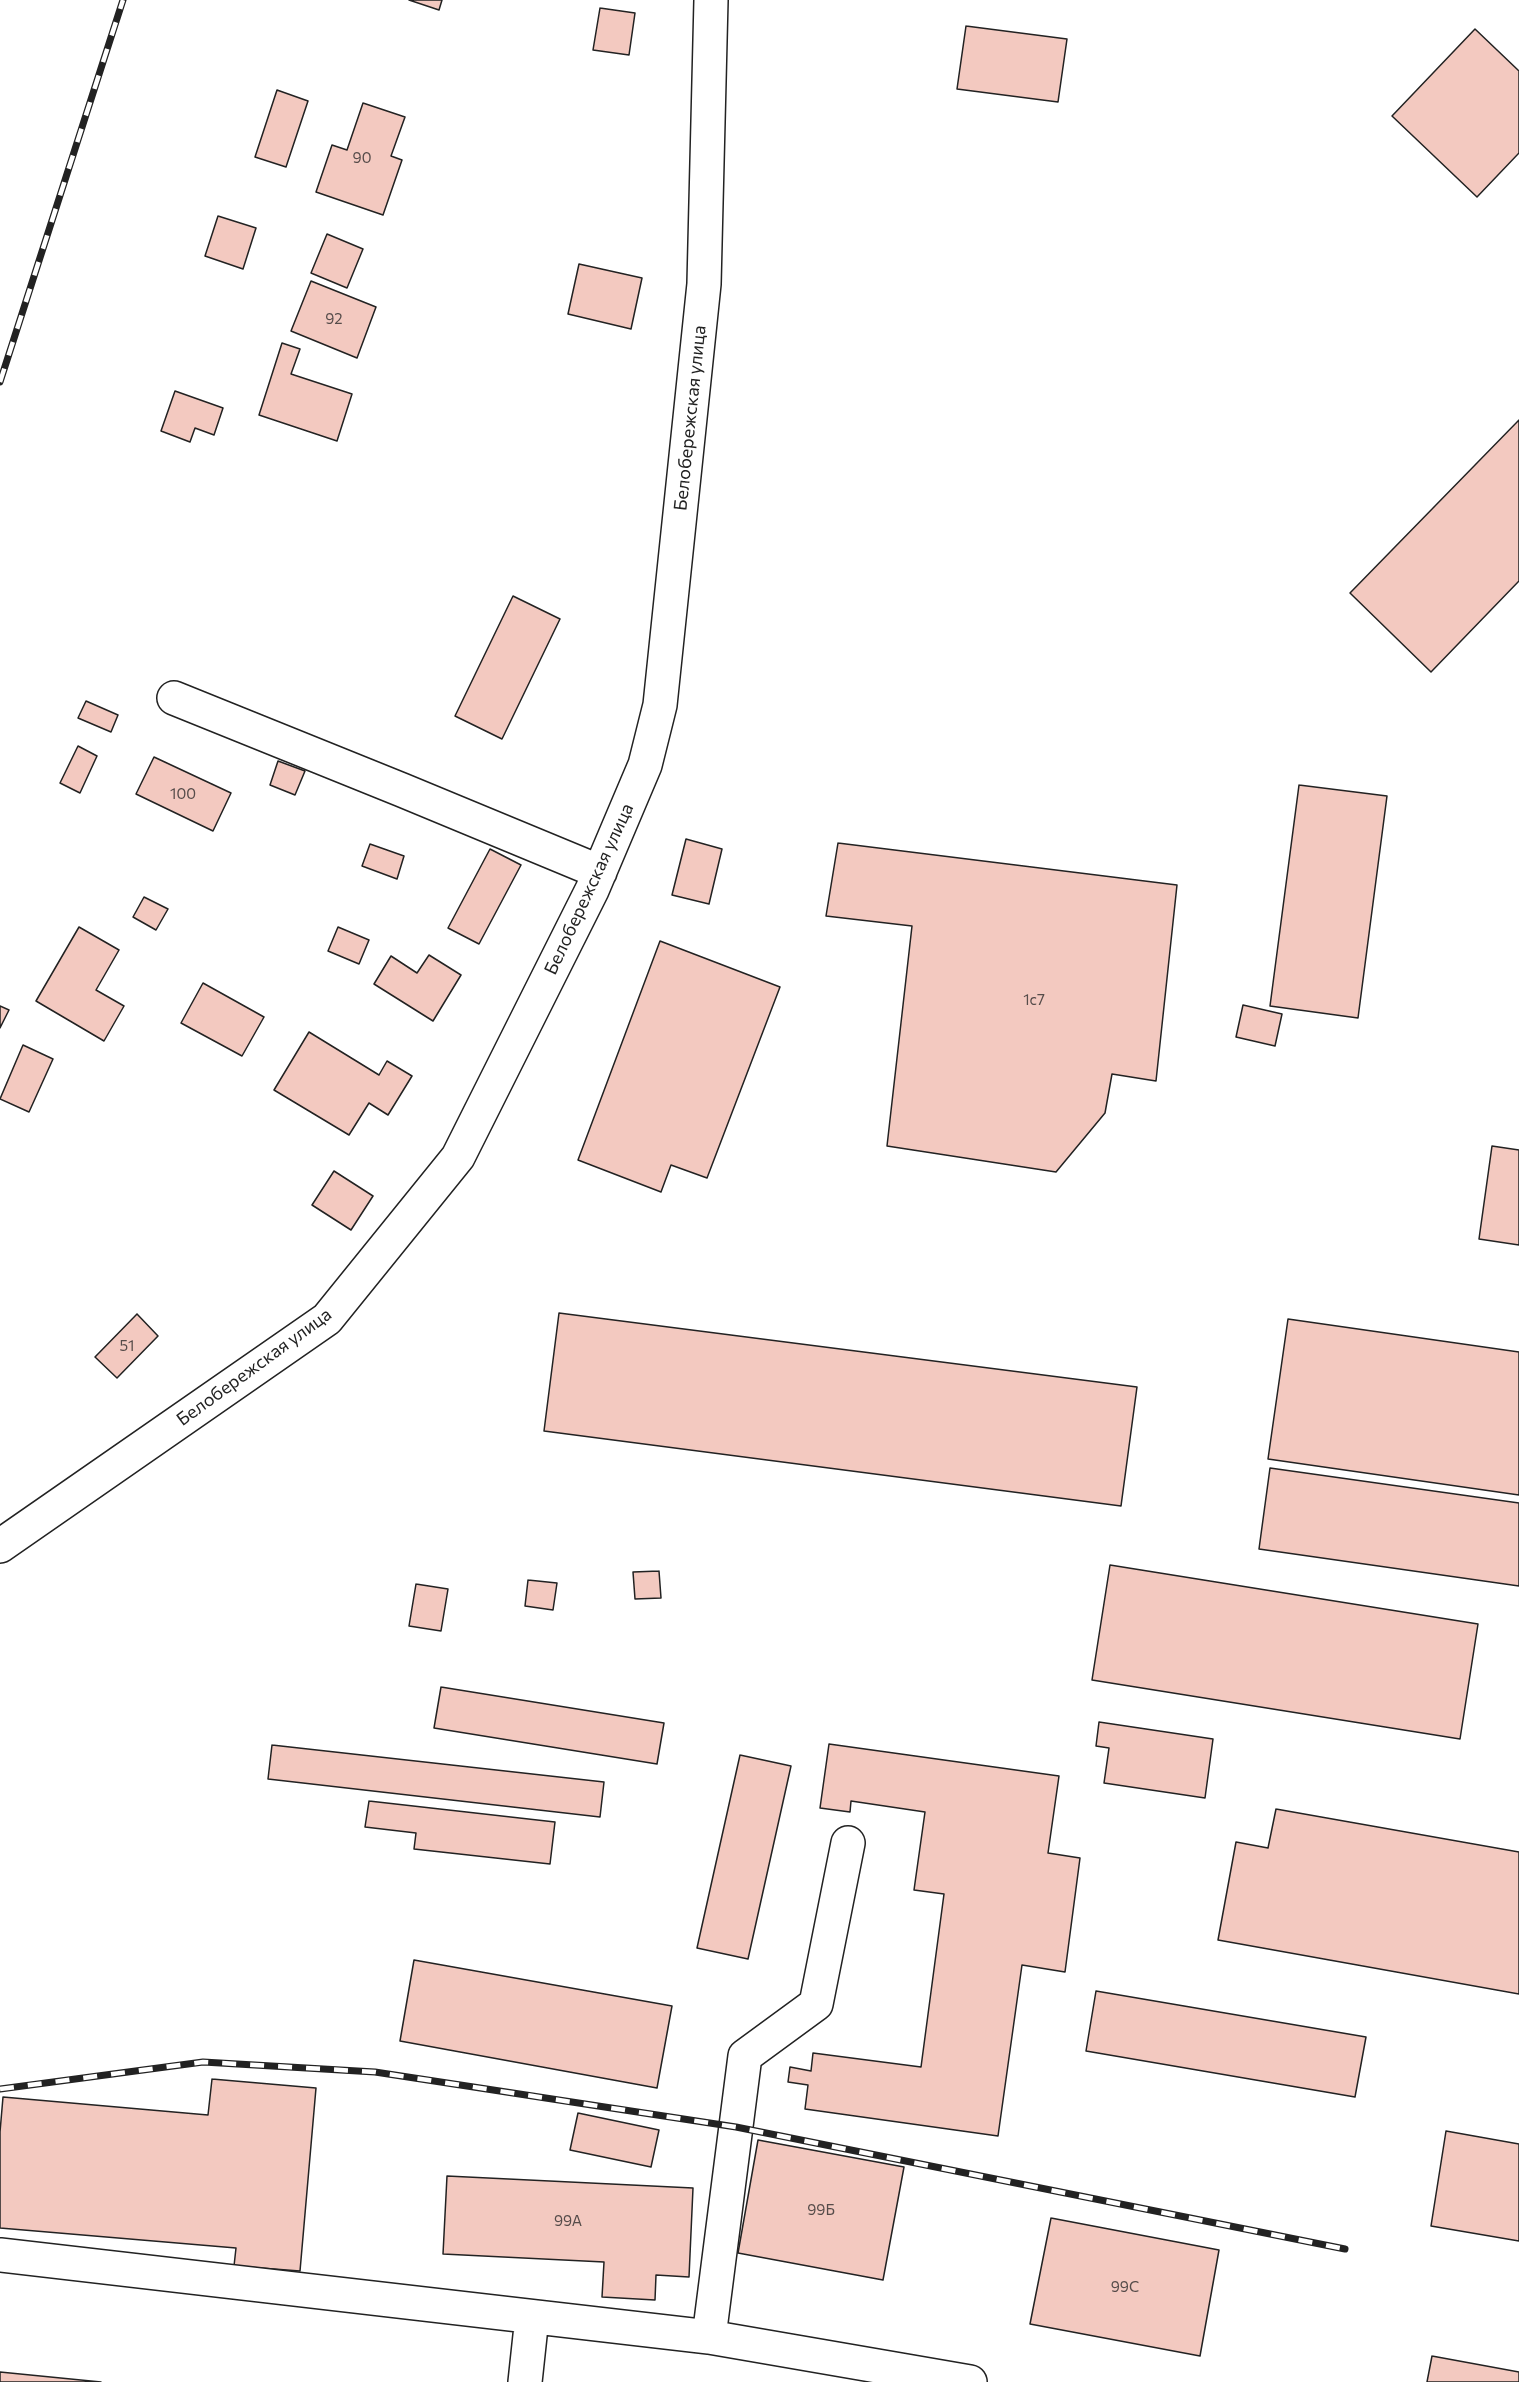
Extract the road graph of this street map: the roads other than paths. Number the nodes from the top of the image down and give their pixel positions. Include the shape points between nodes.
1 (711, 0) edge
2 (174, 698) dead end
3 (600, 872) junction
4 (0, 1546) edge
5 (848, 1843) dead end
6 (0, 2255) edge
7 (532, 2317) junction
8 (709, 2337) junction
9 (525, 2382) edge
10 (970, 2382) edge

1 - 3 street, Белобережская улица via 704,284 660,705 645,765
2 - 3 street
3 - 4 street, Белобережская улица via 458,1157 327,1319
5 - 8 street via 816,2004 745,2056
6 - 7 street
7 - 8 street
7 - 9 street
8 - 10 street

